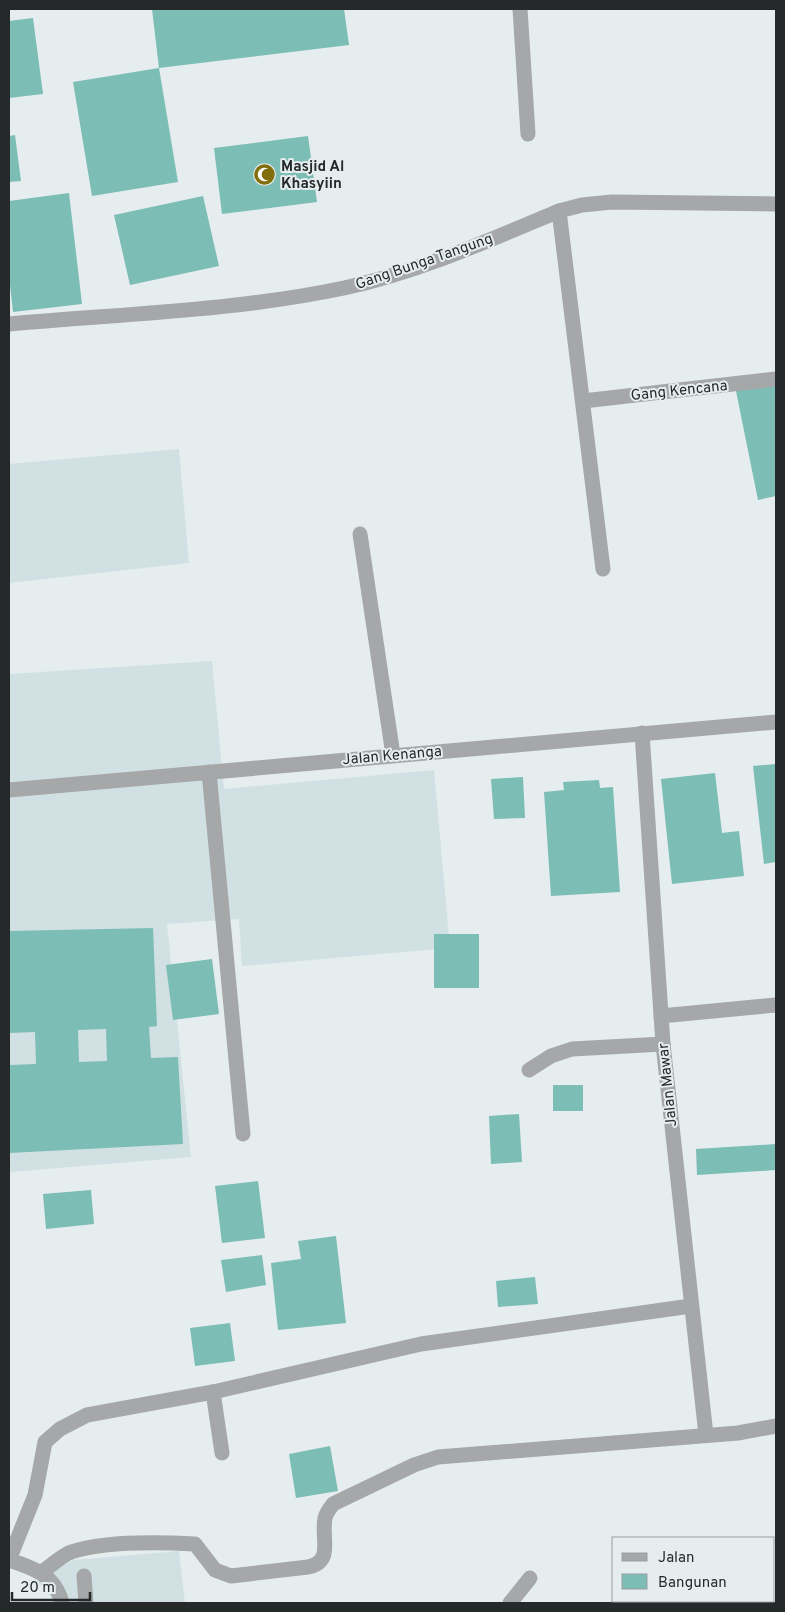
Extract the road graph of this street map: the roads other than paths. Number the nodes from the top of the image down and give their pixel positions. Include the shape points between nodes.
1 (520, 9) edge
2 (528, 134) dead end
3 (776, 204) edge
4 (559, 211) junction
5 (9, 324) edge
6 (776, 379) edge
7 (583, 401) junction
8 (360, 534) dead end
9 (603, 569) dead end
10 (776, 722) edge
11 (642, 733) junction
12 (393, 755) junction
13 (209, 772) junction
14 (9, 790) edge
15 (776, 1006) edge
16 (661, 1016) junction
17 (663, 1044) junction
18 (529, 1070) dead end
19 (243, 1134) dead end
20 (691, 1306) junction
21 (213, 1392) junction
22 (776, 1426) edge
23 (706, 1435) junction
24 (222, 1453) dead end
25 (9, 1560) edge
26 (42, 1572) junction
27 (84, 1576) dead end
28 (530, 1578) dead end
29 (62, 1603) edge
30 (86, 1603) edge
31 (510, 1603) edge

1 - 2 street
3 - 4 street, Gang Bunga Tangung via 612,202
4 - 5 street, Gang Bunga Tangung via 452,254 346,288 264,302
4 - 7 street
6 - 7 street, Gang Kencana
7 - 9 street
8 - 12 street
10 - 11 street, Jalan Kenanga
11 - 12 street, Jalan Kenanga
11 - 16 street, Jalan Mawar
12 - 13 street, Jalan Kenanga
13 - 14 street, Jalan Kenanga
13 - 19 street
15 - 16 street
16 - 17 street, Jalan Mawar
17 - 18 street via 572,1048
17 - 20 street, Jalan Mawar
20 - 21 street via 421,1344
20 - 23 street, Jalan Mawar
21 - 24 street
21 - 25 street via 87,1415 60,1429 45,1442 35,1495
22 - 23 street
23 - 26 street via 438,1457 414,1465 332,1504 325,1515 324,1558 318,1565 231,1576 215,1570 195,1544 121,1544 70,1552
25 - 26 street
26 - 29 street via 60,1594
27 - 30 street
28 - 31 street

